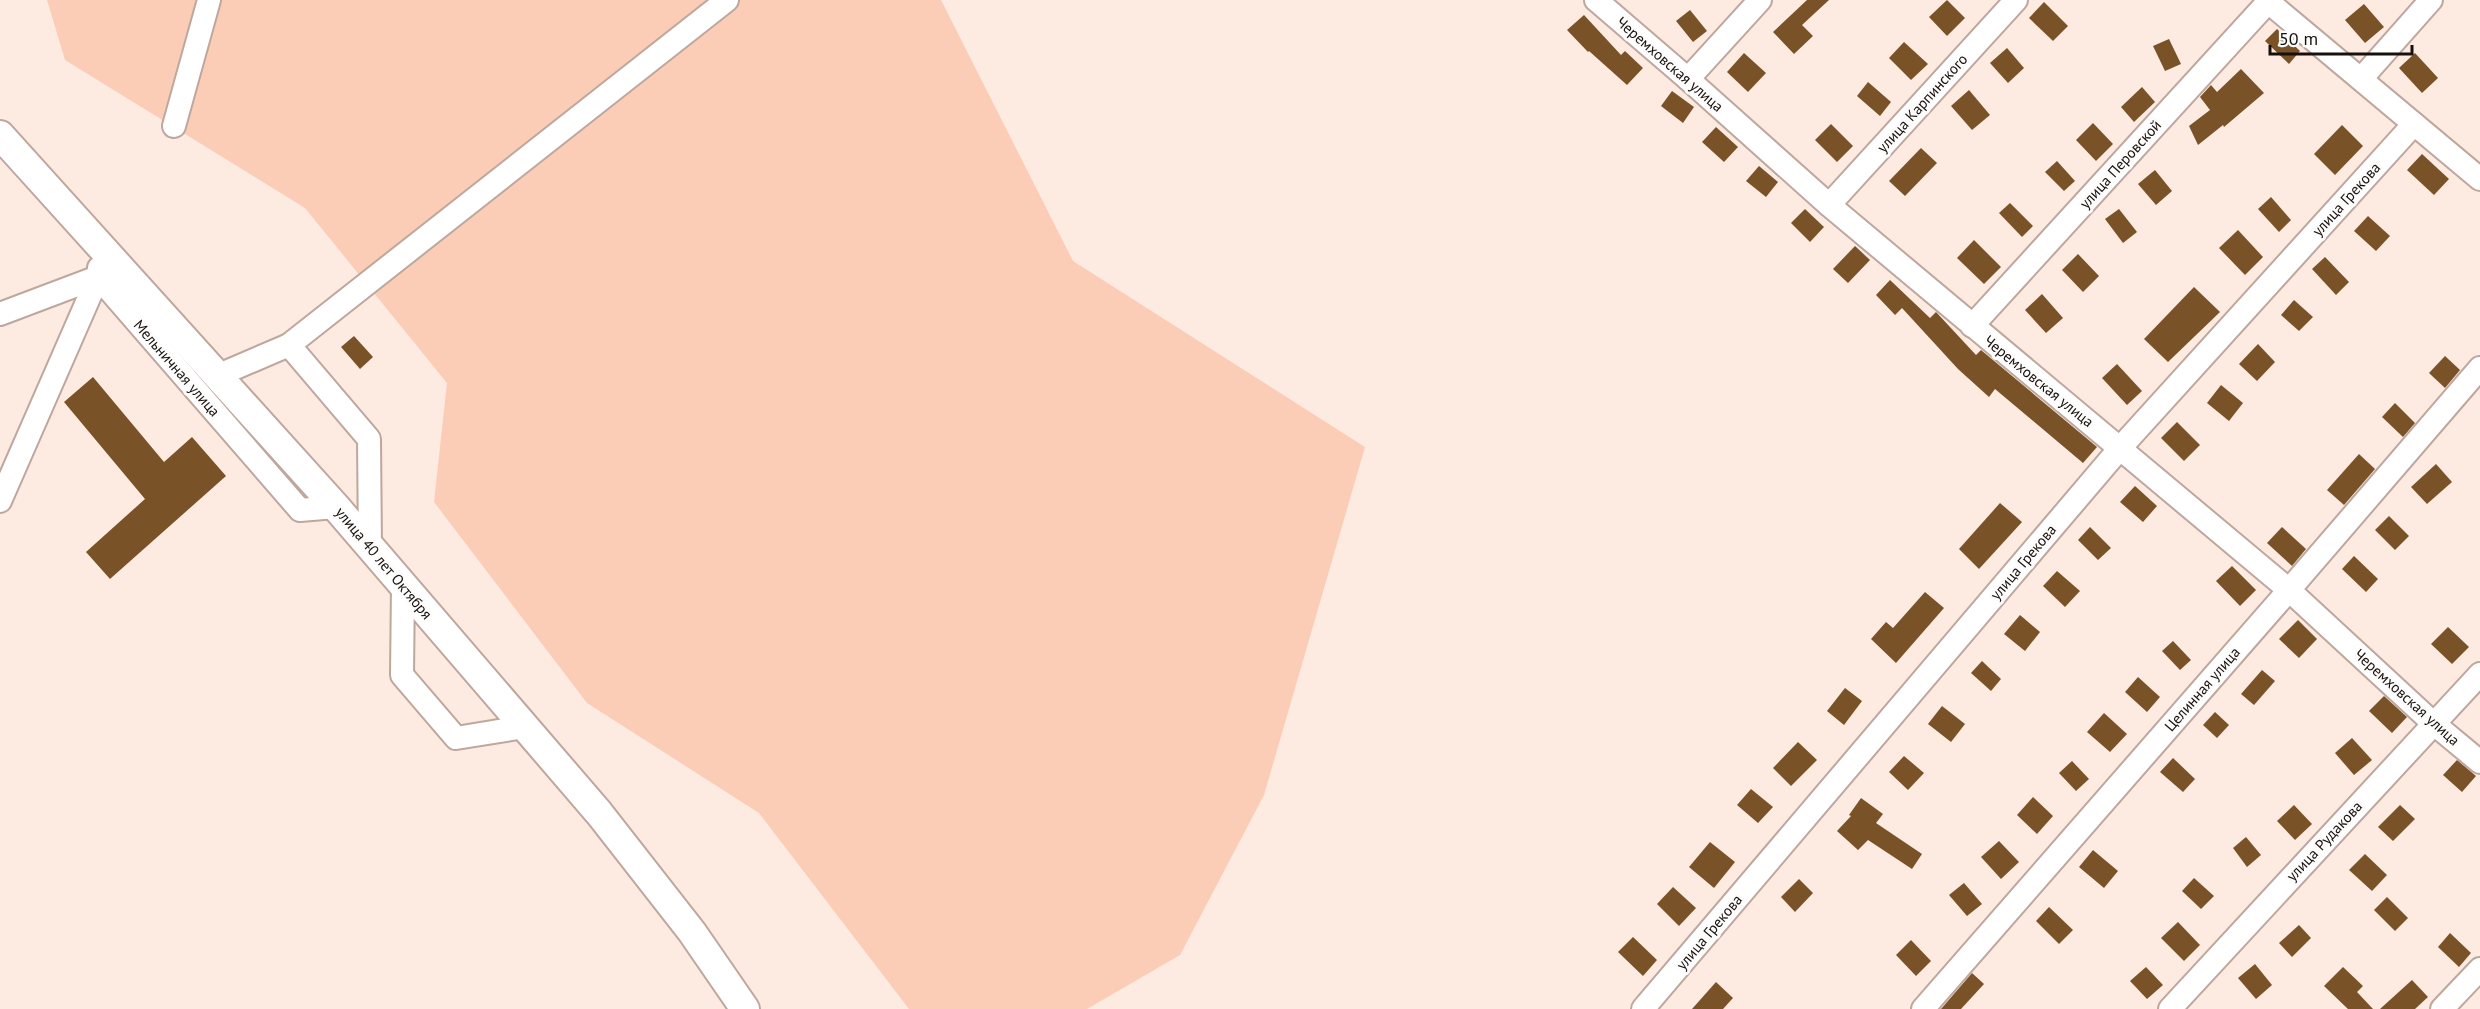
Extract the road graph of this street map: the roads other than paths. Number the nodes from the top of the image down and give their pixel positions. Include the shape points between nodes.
1 (209, 0) edge
2 (727, 0) edge
3 (1596, 0) edge
4 (1760, 0) edge
5 (2016, 0) edge
6 (2431, 0) edge
7 (2267, 1) edge
8 (1688, 79) junction
9 (2361, 79) junction
10 (2414, 124) junction
11 (174, 126) dead end
12 (0, 135) edge
13 (2480, 179) edge
14 (1829, 205) junction
15 (102, 247) junction
16 (98, 278) junction
17 (0, 314) edge
18 (1972, 326) junction
19 (289, 345) junction
20 (2480, 368) edge
21 (219, 375) junction
22 (2121, 447) junction
23 (0, 501) edge
24 (336, 507) junction
25 (370, 548) junction
26 (403, 586) junction
27 (2289, 590) junction
28 (2480, 674) edge
29 (2433, 723) junction
30 (524, 727) junction
31 (2480, 762) edge
32 (2480, 969) edge
33 (745, 1009) edge
34 (1643, 1009) edge
35 (1923, 1009) edge
36 (2170, 1009) edge
37 (2442, 1009) edge

1 - 11 street
2 - 19 street
3 - 8 street, Черемховская улица
4 - 8 street
5 - 14 street, улица Карпинского
6 - 9 street
7 - 9 street
7 - 18 street, улица Перовской
8 - 14 street, Черемховская улица
9 - 10 street
10 - 13 street
10 - 22 street, улица Грекова
12 - 15 main road, улица 40 лет Октября
14 - 18 street, Черемховская улица
15 - 16 street
15 - 21 main road, улица 40 лет Октября
16 - 17 street
16 - 23 street
16 - 24 street, Мельничная улица via 300,510
18 - 22 street, Черемховская улица
19 - 21 street
19 - 25 street via 369,439
20 - 27 street, Целинная улица
21 - 24 main road, улица 40 лет Октября
22 - 27 street, Черемховская улица
22 - 34 street, улица Грекова
24 - 25 main road, улица 40 лет Октября
25 - 26 main road, улица 40 лет Октября
26 - 30 main road, улица 40 лет Октября
26 - 30 street via 402,675 448,729 456,738
27 - 29 street, Черемховская улица
27 - 35 street, Целинная улица
28 - 29 street, улица Рудакова
29 - 31 street, Черемховская улица
29 - 36 street, улица Рудакова
30 - 33 main road, улица 40 лет Октября via 606,822 692,932
32 - 37 street

